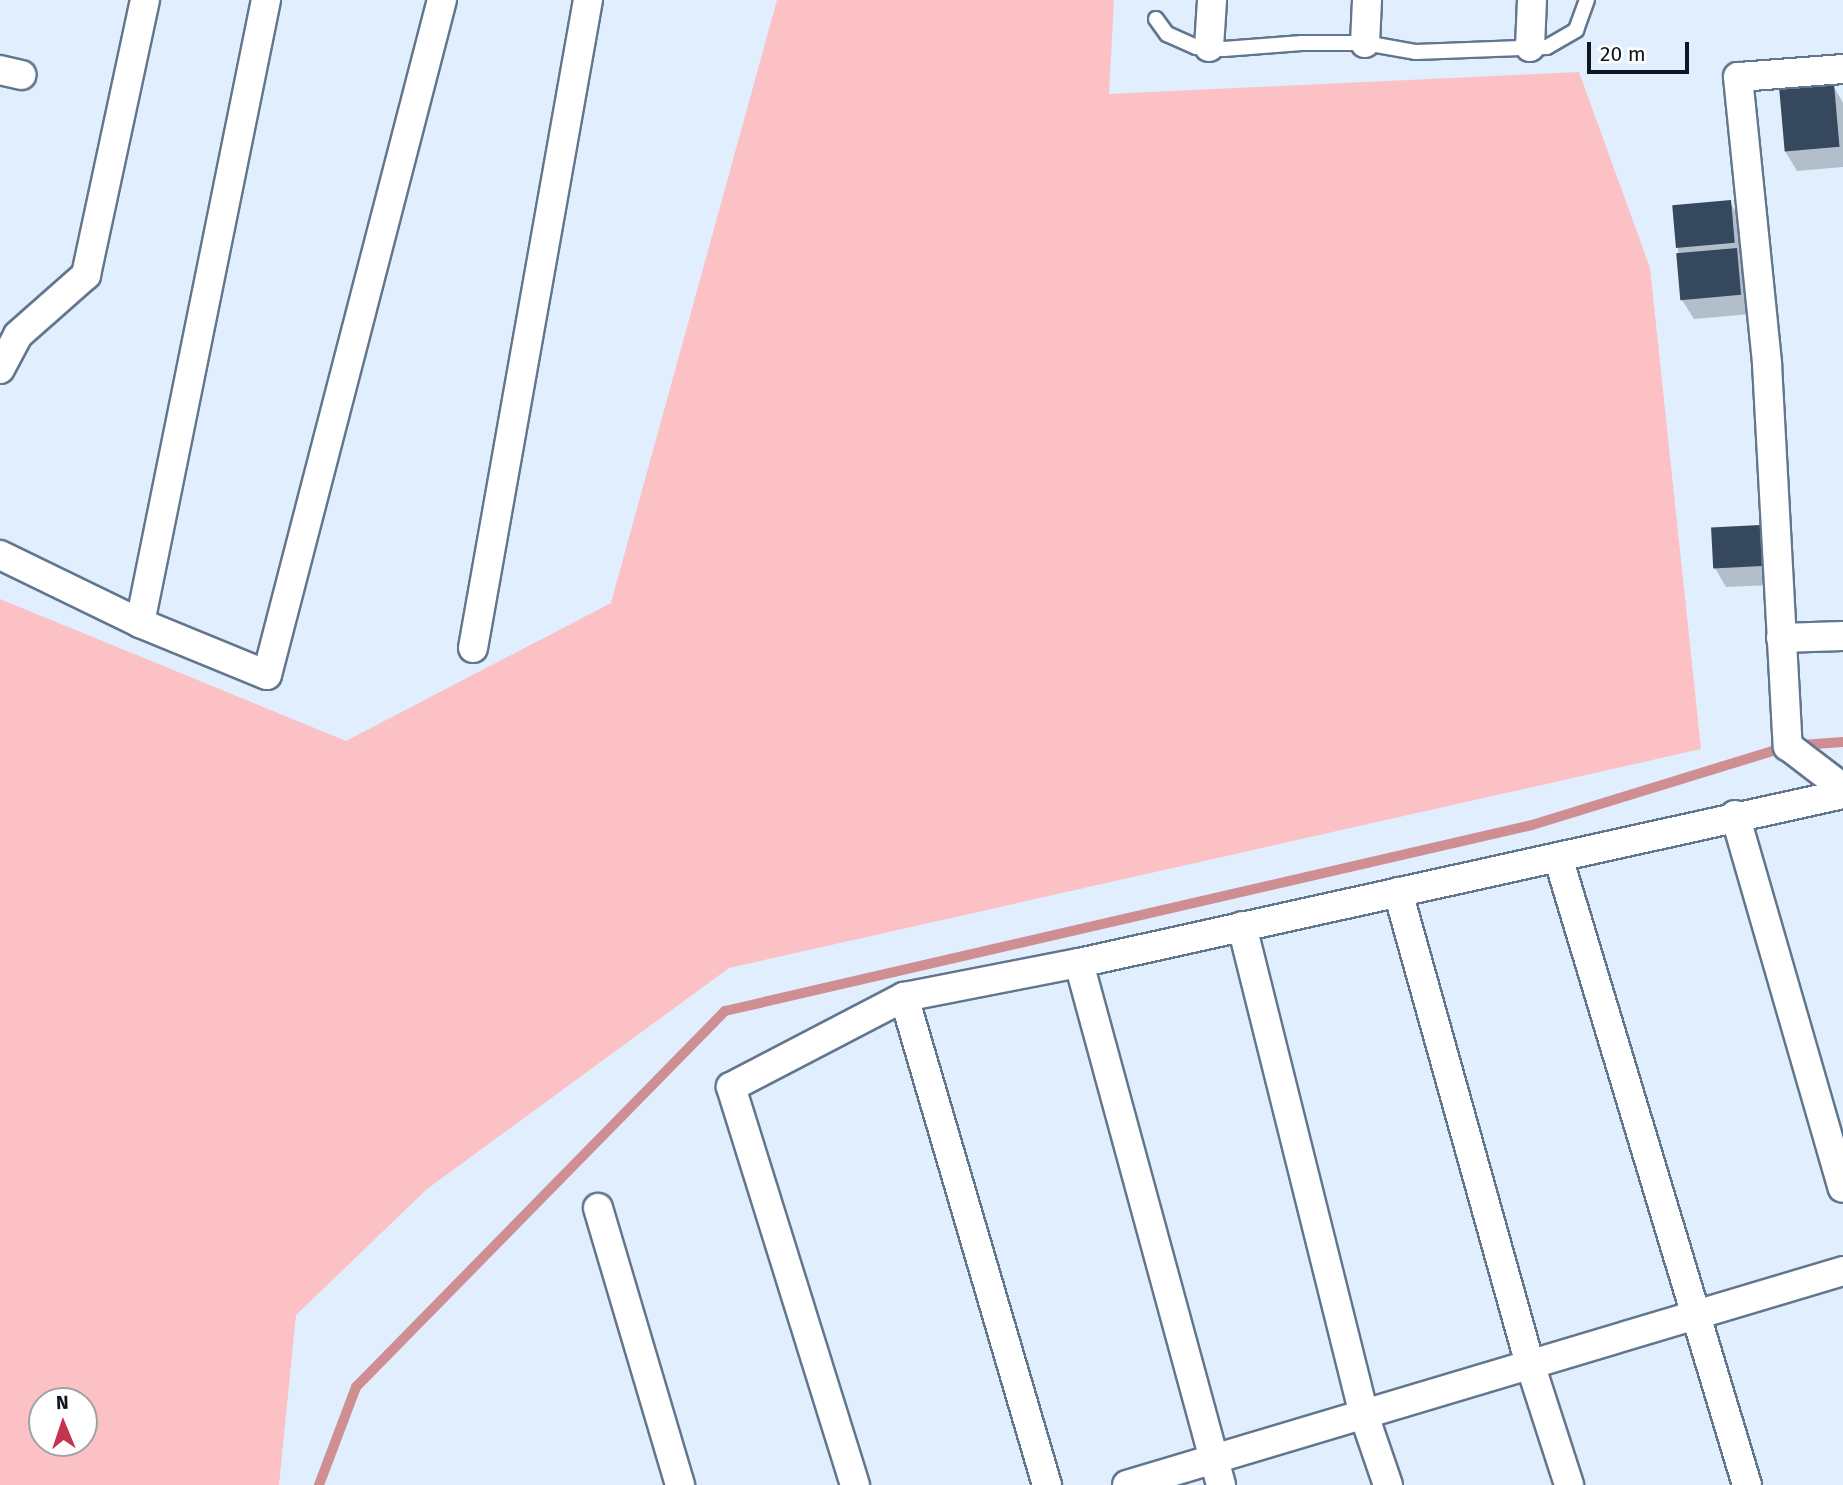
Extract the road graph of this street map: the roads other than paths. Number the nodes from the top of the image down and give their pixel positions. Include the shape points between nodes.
1 (145, 0) edge
2 (266, 0) edge
3 (442, 0) edge
4 (588, 0) edge
5 (1212, 0) edge
6 (1367, 0) edge
7 (1532, 0) edge
8 (1587, 0) edge
9 (1156, 19) dead end
10 (1365, 43) junction
11 (1209, 47) junction
12 (1530, 47) junction
13 (1843, 69) edge
14 (0, 369) edge
15 (0, 555) edge
16 (140, 623) junction
17 (1843, 636) edge
18 (1781, 638) junction
19 (473, 648) dead end
20 (1843, 788) edge
21 (1843, 794) edge
22 (1735, 815) junction
23 (1558, 857) junction
24 (1398, 892) junction
25 (1242, 926) junction
26 (1079, 963) junction
27 (904, 997) junction
28 (1843, 1188) edge
29 (597, 1208) dead end
30 (1843, 1271) edge
31 (1695, 1313) junction
32 (1531, 1367) junction
33 (1364, 1415) junction
34 (1218, 1473) edge
35 (680, 1485) edge
36 (855, 1485) edge
37 (1047, 1485) edge
38 (1127, 1485) edge
39 (1388, 1485) edge
40 (1569, 1485) edge
41 (1747, 1485) edge

1 - 14 street via 86,275 18,335
2 - 16 street
3 - 16 street via 267,675
4 - 19 street
5 - 11 street
6 - 10 street
7 - 12 street
8 - 12 lane via 1568,39
9 - 11 lane via 1167,34
10 - 11 lane
10 - 12 lane via 1416,52
13 - 18 street via 1738,77 1767,364
15 - 16 street
17 - 18 street
18 - 20 street via 1788,746
21 - 22 street
22 - 23 street
22 - 28 street
23 - 24 street
23 - 31 street
24 - 25 street
24 - 32 street
25 - 26 street
25 - 33 street
26 - 27 street
26 - 34 street
27 - 36 street via 731,1087
27 - 37 street
29 - 35 street
30 - 31 street
31 - 32 street
31 - 41 street
32 - 33 street
32 - 40 street
33 - 34 street
33 - 39 street
34 - 38 street

